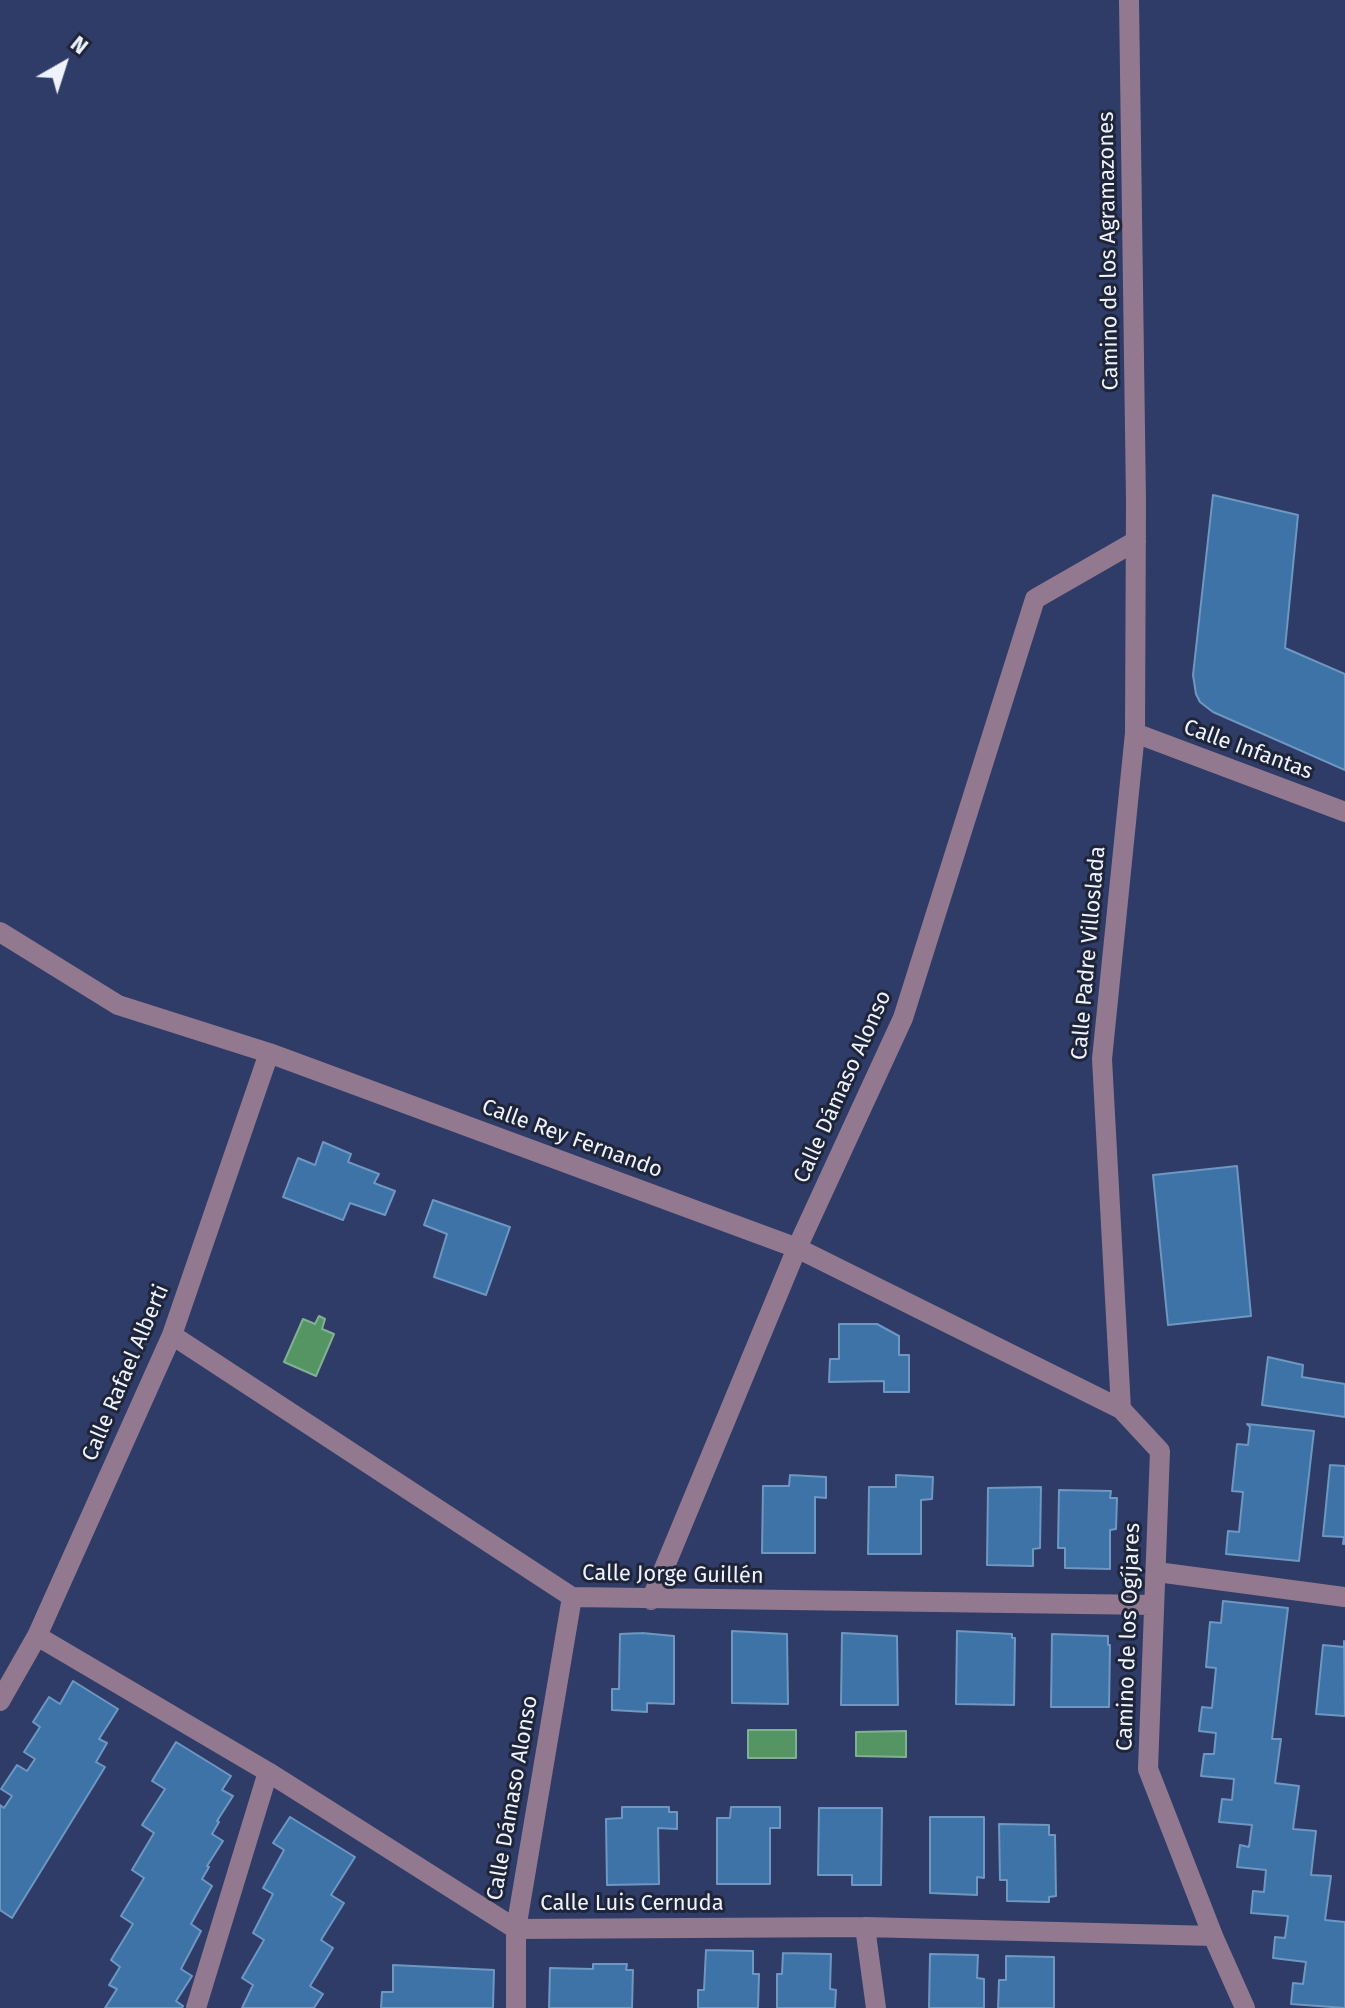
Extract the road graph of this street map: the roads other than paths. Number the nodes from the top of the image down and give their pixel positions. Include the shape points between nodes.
1 (1129, 0) edge
2 (1136, 501) joint
3 (1136, 541) junction
4 (1135, 733) junction
5 (1345, 812) edge
6 (0, 932) edge
7 (269, 1053) junction
8 (797, 1248) junction
9 (172, 1335) junction
10 (1121, 1409) junction
11 (1157, 1572) junction
12 (572, 1597) junction
13 (1345, 1597) edge
14 (651, 1600) junction
15 (1154, 1605) junction
16 (37, 1636) junction
17 (0, 1701) edge
18 (268, 1772) junction
19 (865, 1927) junction
20 (516, 1929) junction
21 (1213, 1936) junction
22 (196, 2008) edge
23 (516, 2008) edge
24 (876, 2008) edge
25 (1245, 2008) edge

1 - 2 street, Camino de los Agramazones
2 - 3 street, Calle Padre Villoslada
3 - 4 street, Calle Padre Villoslada
3 - 8 street, Calle Dámaso Alonso via 1035,599 903,1018
4 - 5 street, Calle Infantas
4 - 10 street, Calle Padre Villoslada via 1102,1059
6 - 7 street, Calle Rey Fernando via 118,1005
7 - 8 street, Calle Rey Fernando
7 - 9 street, Calle Rafael Alberti
8 - 10 street, Calle Rey Fernando
8 - 14 street, Calle Dámaso Alonso
9 - 12 street, Calle Jorge Guillén
9 - 16 street, Calle Rafael Alberti
10 - 11 street, Camino de los Ogíjares via 1160,1451
11 - 13 street
11 - 15 street, Camino de los Ogíjares
12 - 14 street, Calle Jorge Guillén
12 - 20 street, Calle Dámaso Alonso
14 - 15 street, Calle Jorge Guillén
15 - 21 street, Camino de los Ogíjares via 1148,1769
16 - 17 street, Calle Rafael Alberti
16 - 18 street, Calle Luis Cernuda
18 - 20 street, Calle Luis Cernuda
18 - 22 street
19 - 20 street, Calle Luis Cernuda
19 - 21 street, Calle Luis Cernuda
19 - 24 street
20 - 23 street, Calle Dámaso Alonso
21 - 25 street, Camino de los Ogíjares

